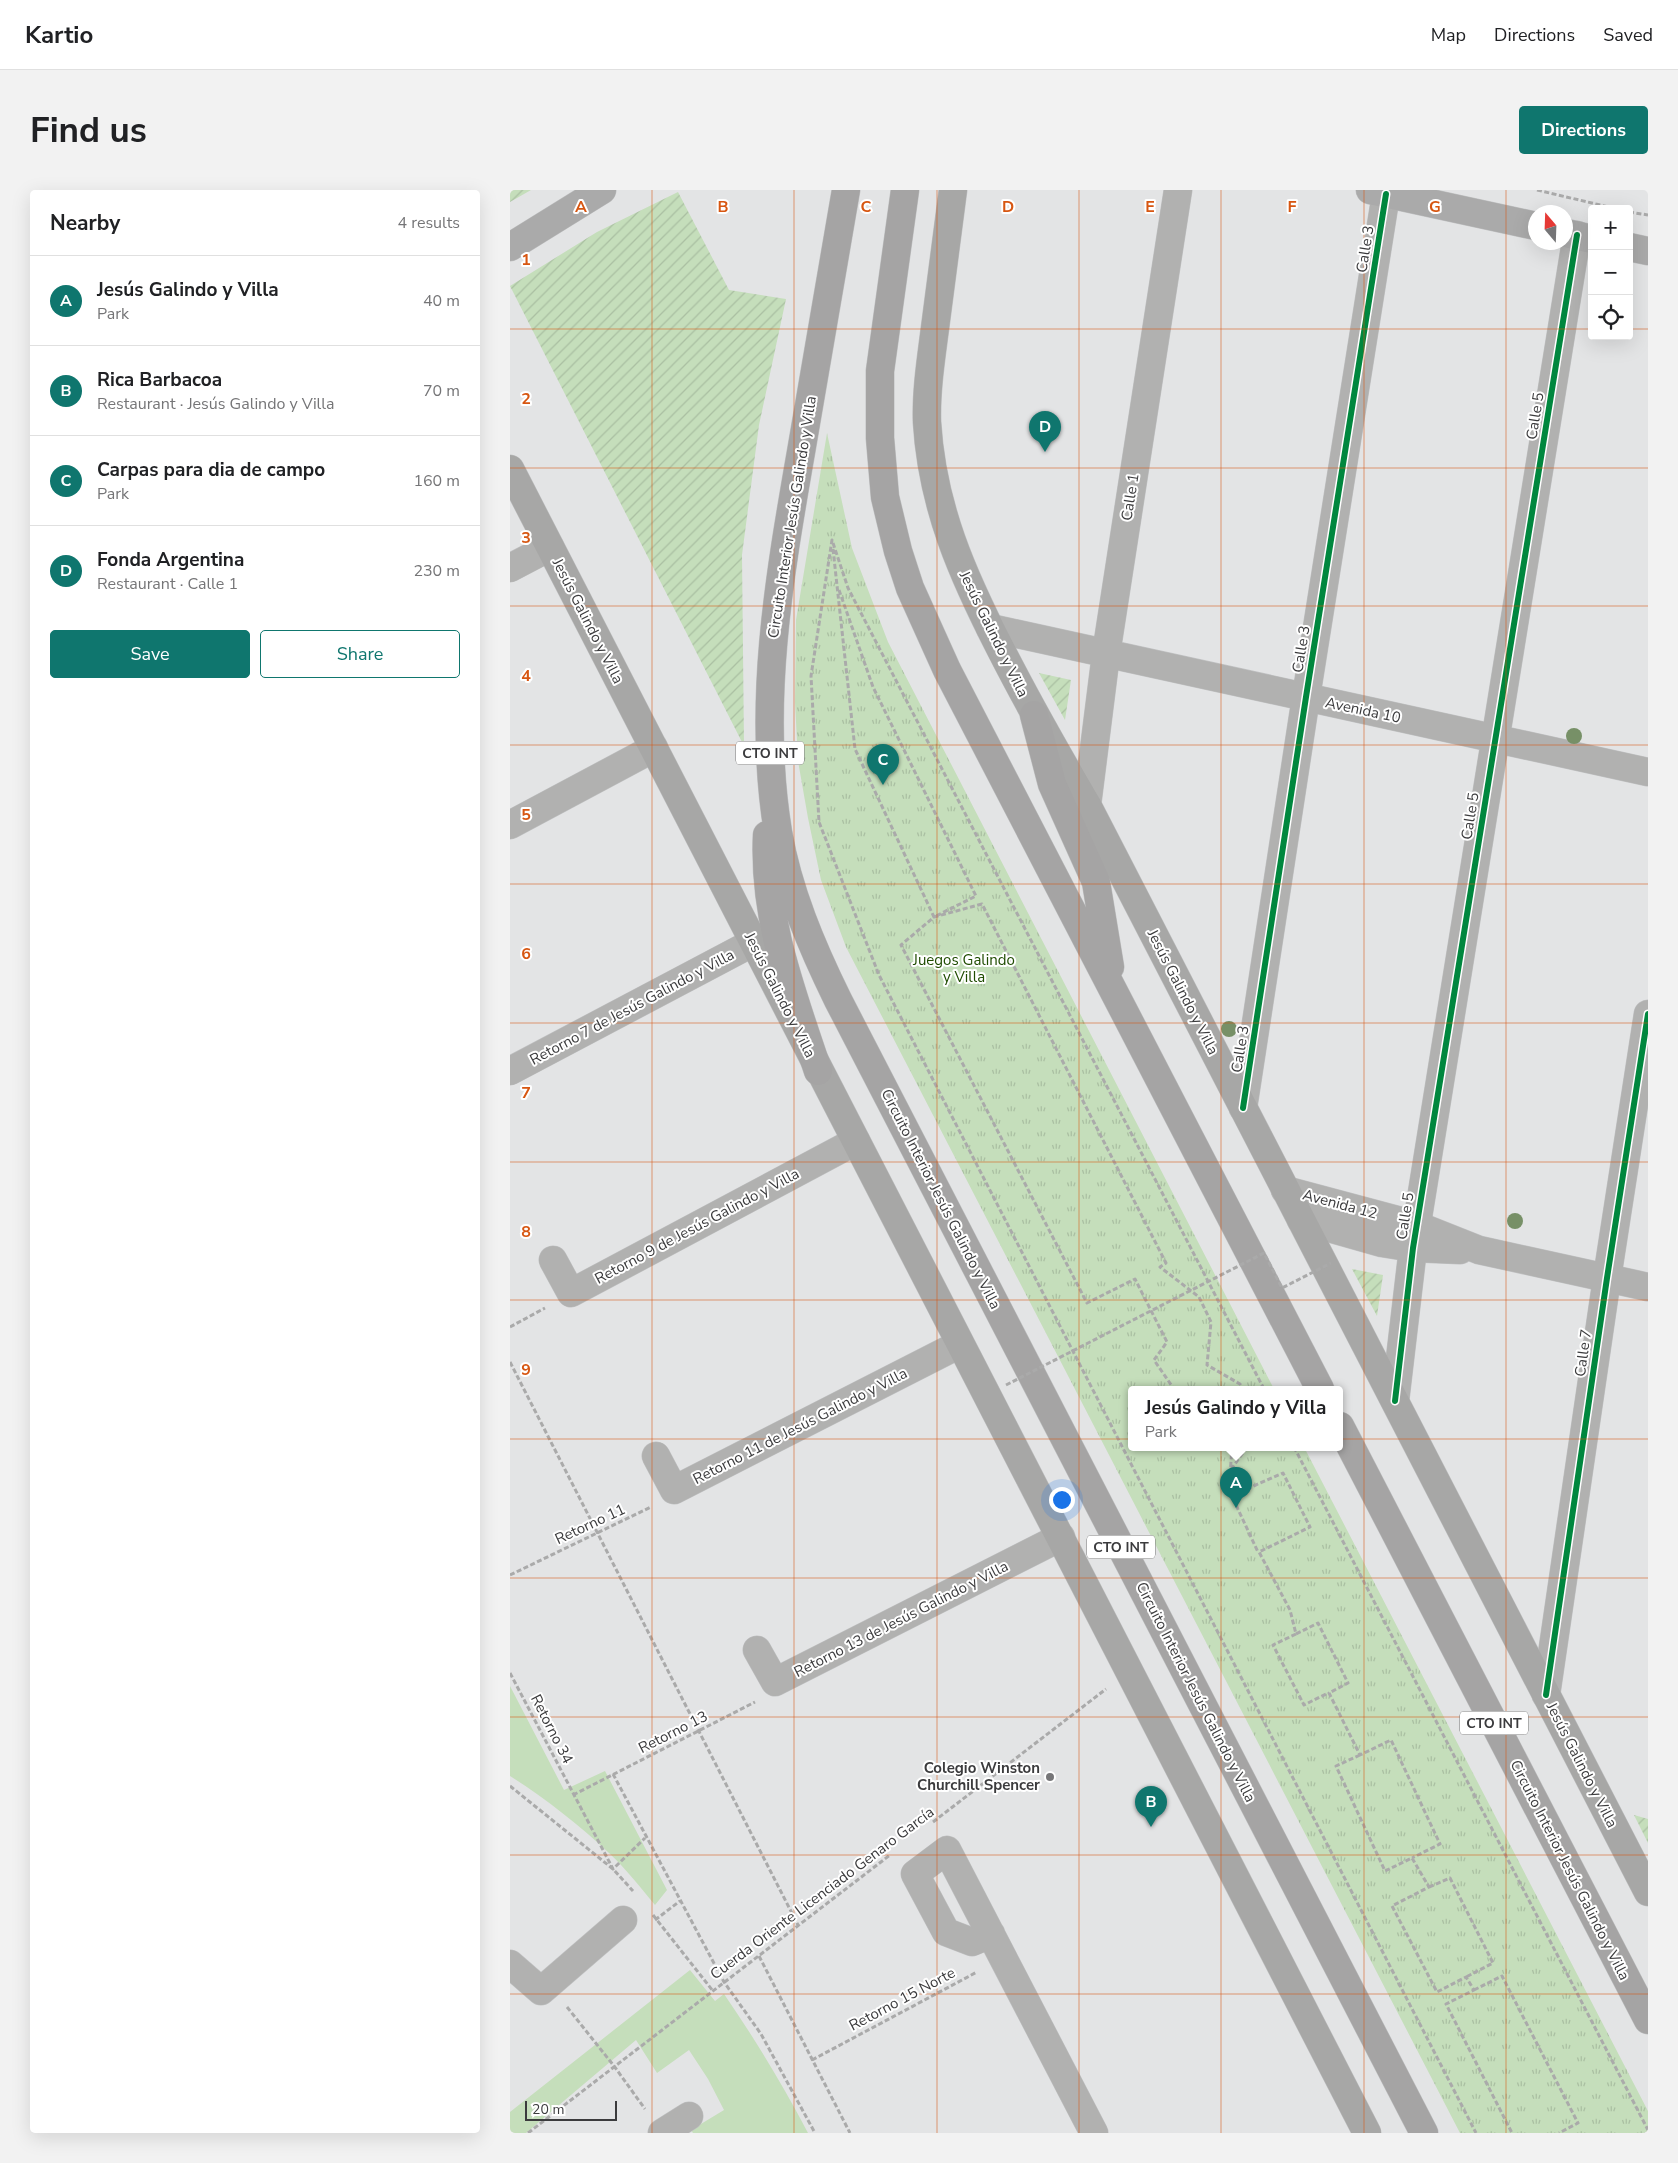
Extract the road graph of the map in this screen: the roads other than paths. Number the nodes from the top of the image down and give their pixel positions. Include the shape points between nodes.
1 (602, 190) edge
2 (846, 190) edge
3 (905, 190) edge
4 (954, 190) edge
5 (1178, 190) edge
6 (1378, 192) edge
7 (1528, 224) edge
8 (1578, 236) edge
9 (510, 247) edge
10 (1633, 248) edge
11 (1648, 251) edge
12 (510, 469) edge
13 (550, 547) junction
14 (510, 568) edge
15 (990, 628) junction
16 (1106, 654) junction
17 (1306, 697) junction
18 (1034, 715) junction
19 (1495, 738) junction
20 (654, 748) junction
21 (770, 759) junction
22 (1648, 772) edge
23 (1087, 805) junction
24 (510, 825) edge
25 (754, 942) junction
26 (1113, 990) junction
27 (1648, 1014) edge
28 (510, 1071) edge
29 (818, 1071) junction
30 (1243, 1108) junction
31 (856, 1141) junction
32 (1285, 1190) junction
33 (1301, 1220) junction
34 (1415, 1237) junction
35 (553, 1260) dead end
36 (1607, 1278) junction
37 (1648, 1288) edge
38 (960, 1344) junction
39 (1318, 1386) edge
40 (1395, 1401) junction
41 (1343, 1432) edge
42 (656, 1456) dead end
43 (1060, 1537) junction
44 (757, 1650) dead end
45 (1546, 1695) junction
46 (1648, 1892) edge
47 (623, 1920) dead end
48 (991, 1934) dead end
49 (510, 1964) edge
50 (1648, 2020) edge
51 (690, 2116) dead end
52 (662, 2133) edge
53 (1094, 2133) edge
54 (1367, 2133) edge
55 (1424, 2133) edge

1 - 9 main road
2 - 21 highway, Circuito Interior Jesús Galindo y Villa / CTO INT via 776,599 770,678
3 - 26 highway via 880,371 880,438 885,497 898,551 910,588 947,670
4 - 15 main road, Jesús Galindo y Villa via 928,383 927,421 940,508 954,552
5 - 16 street, Calle 1
6 - 7 main road
6 - 17 street, Calle 3
8 - 19 street, Calle 5
10 - 11 main road
12 - 13 main road, Jesús Galindo y Villa / CTO INT
13 - 14 street
13 - 20 main road, Jesús Galindo y Villa / CTO INT
15 - 16 street, Avenida 10
15 - 18 main road, Jesús Galindo y Villa
16 - 17 street, Avenida 10
16 - 23 street, Calle 1
17 - 19 street, Avenida 10
17 - 30 street, Calle 3
18 - 23 main road, Jesús Galindo y Villa
18 - 26 highway via 1052,784 1096,882
19 - 22 street, Avenida 10
19 - 34 street, Calle 5
20 - 24 street
20 - 25 main road, Jesús Galindo y Villa / CTO INT
21 - 29 highway via 766,844 770,910 782,964
21 - 55 highway, Circuito Interior Jesús Galindo y Villa / CTO INT via 778,832 792,890 838,1000
23 - 30 main road, Jesús Galindo y Villa
25 - 28 street, Retorno 7 de Jesús Galindo y Villa
25 - 29 main road, Jesús Galindo y Villa / CTO INT
26 - 39 highway
27 - 36 street, Calle 7
29 - 31 main road, Jesús Galindo y Villa / CTO INT
30 - 32 main road, Jesús Galindo y Villa
31 - 35 street, Retorno 9 de Jesús Galindo y Villa via 571,1293
31 - 38 main road, Jesús Galindo y Villa / CTO INT
32 - 33 main road, Jesús Galindo y Villa
32 - 34 street, Avenida 12
33 - 34 street, Avenida 12 via 1382,1243
33 - 40 main road, Jesús Galindo y Villa
34 - 36 street, Avenida 12
34 - 40 street, Calle 5
36 - 37 street, Avenida 12
36 - 45 street, Calle 7
38 - 42 street, Retorno 11 de Jesús Galindo y Villa via 674,1490
38 - 43 main road, Jesús Galindo y Villa / CTO INT
40 - 45 main road, Jesús Galindo y Villa
41 - 50 highway, Circuito Interior Jesús Galindo y Villa / CTO INT
43 - 44 street, Retorno 13 de Jesús Galindo y Villa via 775,1682
43 - 54 main road, Jesús Galindo y Villa / CTO INT
45 - 46 main road, Jesús Galindo y Villa
47 - 49 street via 541,1991
48 - 53 street
51 - 52 street

